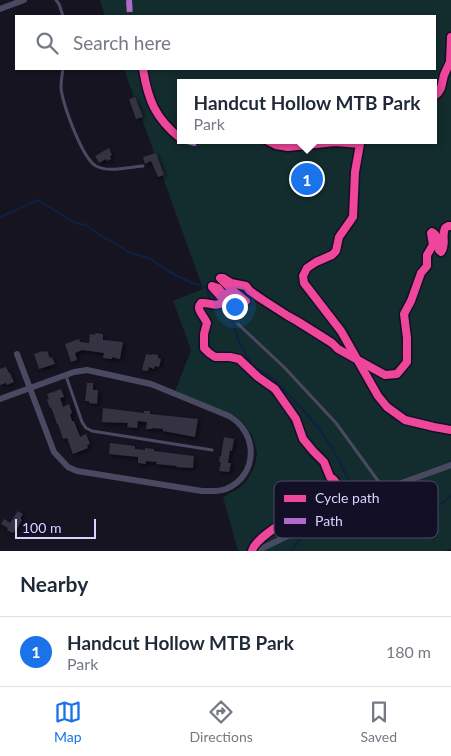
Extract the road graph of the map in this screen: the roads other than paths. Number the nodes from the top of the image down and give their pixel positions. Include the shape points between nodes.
1 (24, 0) edge
2 (56, 0) edge
3 (0, 9) edge
4 (63, 15) edge
5 (64, 70) edge
6 (143, 166) dead end
7 (238, 324) dead end
8 (17, 354) dead end
9 (65, 375) junction
10 (30, 388) junction
11 (0, 399) edge
12 (212, 450) dead end
13 (451, 465) edge
14 (378, 481) edge
15 (406, 481) edge
16 (283, 538) edge
17 (257, 551) edge

1 - 3 street
2 - 4 lane
5 - 6 lane via 61,86 65,106 89,160 108,169
7 - 14 lane via 336,423
8 - 10 street
9 - 10 street
9 - 10 street via 87,370 143,382 229,416 246,432 250,445 250,459 244,475 224,490 202,491 77,471 68,467 54,452
9 - 12 lane via 86,428
10 - 11 street
13 - 15 street
16 - 17 street

